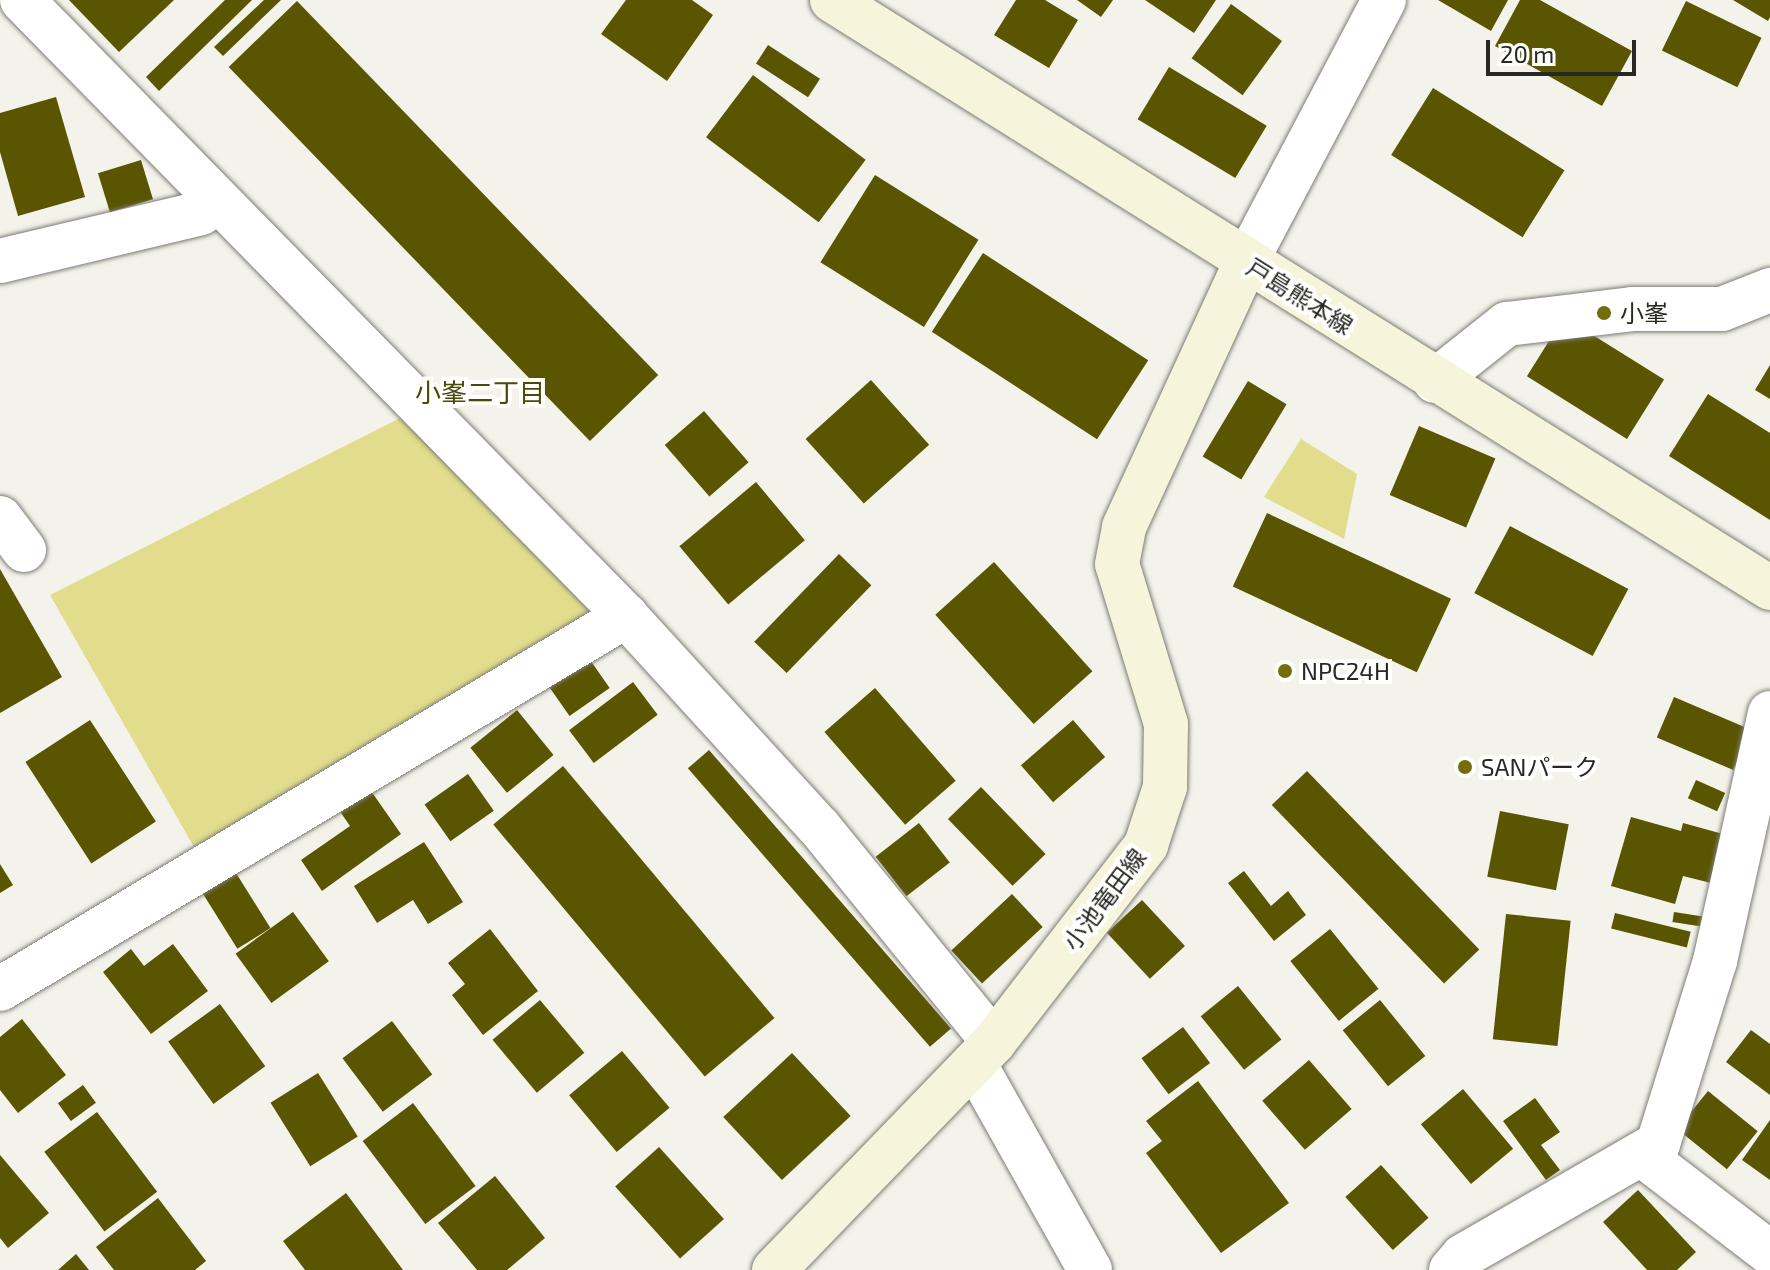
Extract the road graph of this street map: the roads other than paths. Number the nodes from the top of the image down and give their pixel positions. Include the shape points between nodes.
1 (22, 0) edge
2 (832, 0) edge
3 (1384, 0) edge
4 (201, 213) dead end
5 (0, 261) edge
6 (1246, 262) junction
7 (1770, 290) edge
8 (1435, 381) junction
9 (1770, 588) edge
10 (626, 616) junction
11 (1770, 713) edge
12 (0, 989) edge
13 (984, 1052) junction
14 (1641, 1154) junction
15 (1770, 1253) edge
16 (774, 1270) edge
17 (1090, 1270) edge
18 (1451, 1270) edge

1 - 10 street
2 - 6 main road, 戸島熊本線
3 - 6 street
4 - 5 street
6 - 8 main road, 戸島熊本線
6 - 13 main road, 小池竜田線 via 1124,527 1117,564 1166,724 1165,787 1146,845
7 - 8 street via 1722,309 1632,309 1507,324
8 - 9 main road, 戸島熊本線
10 - 12 street
10 - 13 street via 819,827
11 - 14 street via 1715,961 1677,1092 1658,1144
13 - 16 main road, 小池竜田線
13 - 17 street
14 - 15 street
14 - 18 street via 1463,1256

